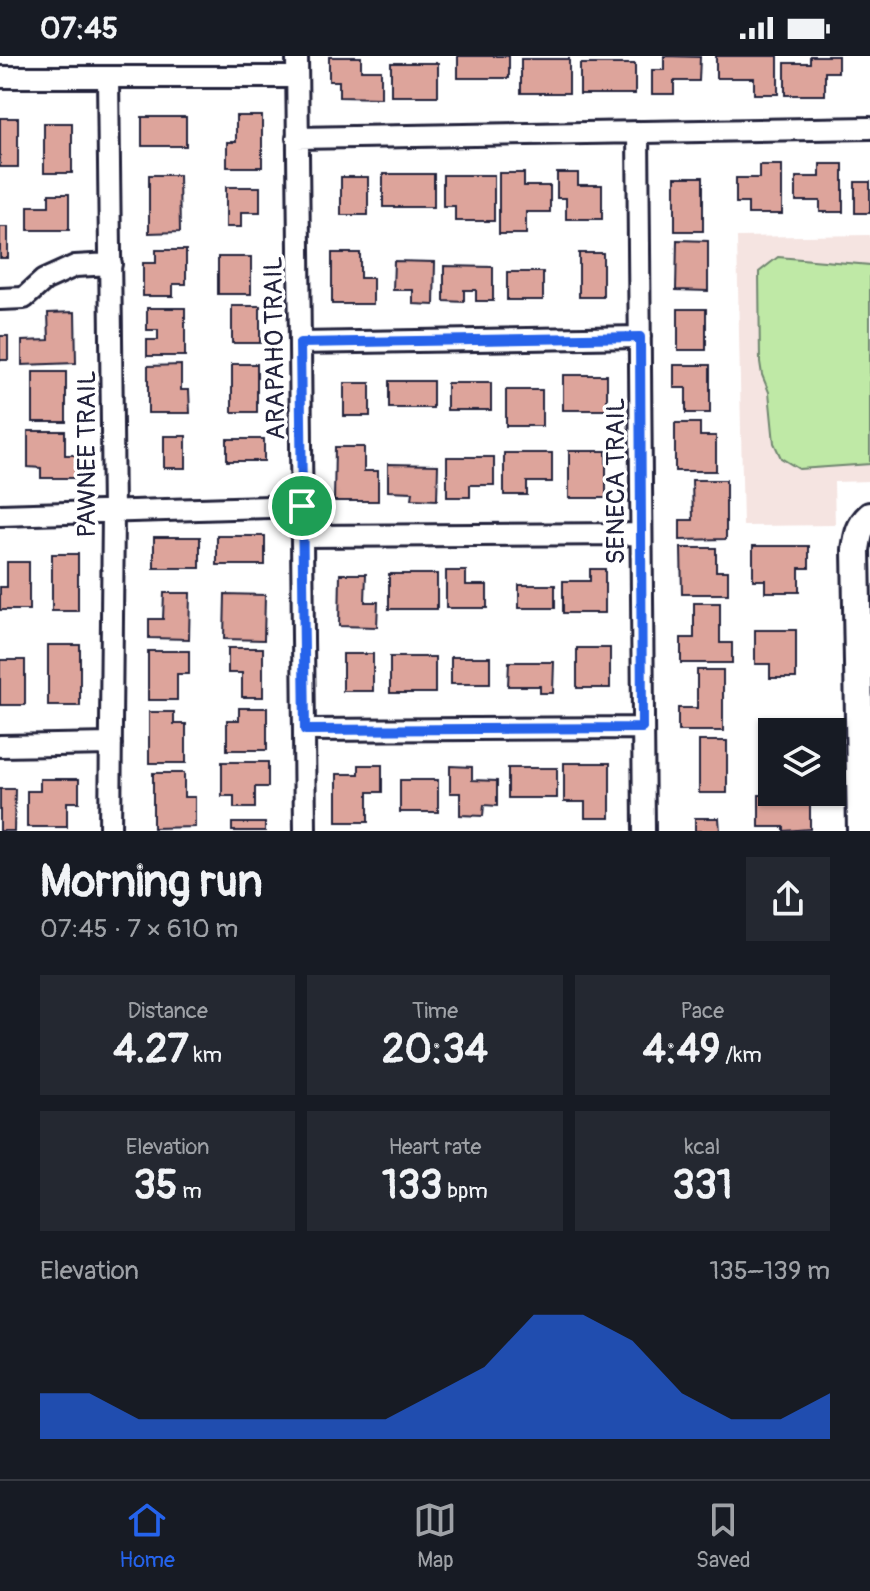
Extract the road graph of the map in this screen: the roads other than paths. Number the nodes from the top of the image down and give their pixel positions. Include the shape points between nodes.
1 (297, 66) edge
2 (0, 77) edge
3 (108, 77) junction
4 (870, 128) edge
5 (638, 132) junction
6 (297, 138) junction
7 (111, 264) junction
8 (0, 299) edge
9 (640, 337) junction
10 (300, 343) junction
11 (302, 506) junction
12 (113, 512) junction
13 (0, 515) edge
14 (870, 516) edge
15 (641, 534) junction
16 (303, 536) junction
17 (864, 652) edge
18 (642, 728) junction
19 (305, 730) junction
20 (111, 744) junction
21 (0, 746) edge
22 (110, 831) edge
23 (305, 831) edge
24 (644, 831) edge
25 (861, 831) edge

1 - 3 street
1 - 6 street, ARAPAHO TRAIL
2 - 3 street
3 - 7 street, PAWNEE TRAIL
4 - 5 street
5 - 6 street
5 - 9 street, SENECA TRAIL
6 - 10 street, ARAPAHO TRAIL
7 - 8 street via 75,266 44,280 24,298
7 - 12 street, PAWNEE TRAIL
9 - 10 street
9 - 15 street, SENECA TRAIL
10 - 11 street, ARAPAHO TRAIL
11 - 12 street
11 - 16 street, ARAPAHO TRAIL
12 - 13 street
12 - 20 street, PAWNEE TRAIL
14 - 17 street via 861,525 856,550
15 - 16 street
15 - 18 street, SENECA TRAIL
16 - 19 street, ARAPAHO TRAIL
17 - 25 street
18 - 19 street
18 - 24 street, SENECA TRAIL
19 - 23 street, ARAPAHO TRAIL
20 - 21 street
20 - 22 street, PAWNEE TRAIL

